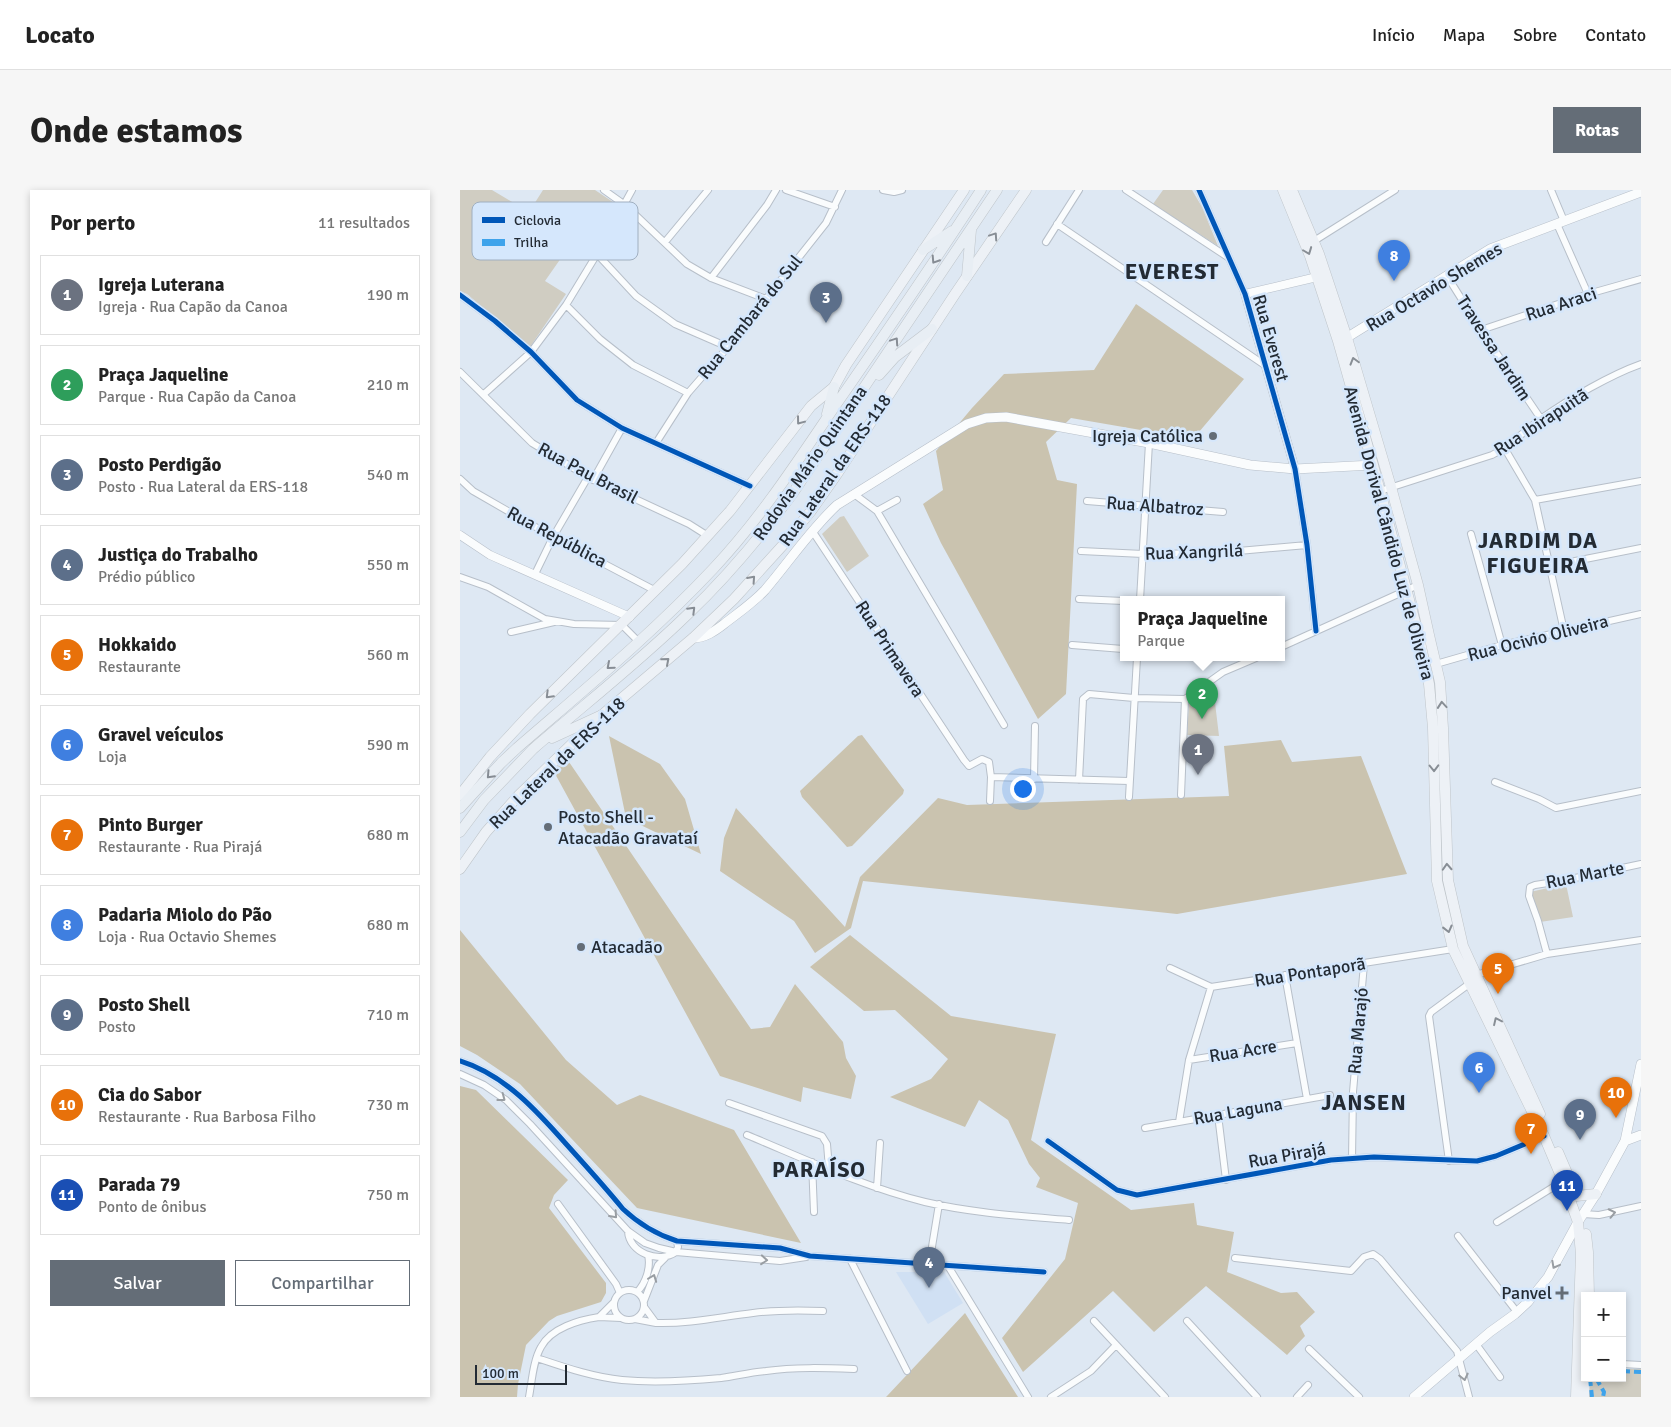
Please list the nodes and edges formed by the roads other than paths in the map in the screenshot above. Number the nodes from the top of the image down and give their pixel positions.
1 (604, 190) edge
2 (632, 190) edge
3 (708, 190) edge
4 (776, 190) edge
5 (786, 190) edge
6 (842, 190) edge
7 (883, 190) edge
8 (902, 190) edge
9 (964, 190) edge
10 (981, 190) edge
11 (996, 190) edge
12 (1026, 190) edge
13 (1079, 190) edge
14 (1126, 190) edge
15 (1198, 190) edge
16 (1283, 190) edge
17 (1292, 190) edge
18 (1395, 190) edge
19 (1551, 190) edge
20 (1632, 190) edge
21 (1641, 192) edge
22 (1615, 201) junction
23 (621, 202) edge
24 (626, 202) edge
25 (835, 207) junction
26 (638, 217) edge
27 (1560, 223) junction
28 (1057, 224) junction
29 (957, 228) junction
30 (971, 228) junction
31 (1314, 241) junction
32 (665, 242) junction
33 (1046, 242) dead end
34 (923, 250) junction
35 (1229, 258) junction
36 (593, 260) edge
37 (603, 260) edge
38 (967, 276) junction
39 (1447, 276) junction
40 (1317, 277) junction
41 (711, 278) junction
42 (1641, 279) edge
43 (1245, 294) junction
44 (1588, 294) junction
45 (460, 296) edge
46 (766, 299) junction
47 (566, 305) junction
48 (932, 329) junction
49 (1481, 330) junction
50 (1342, 340) junction
51 (728, 347) junction
52 (531, 352) junction
53 (1263, 364) junction
54 (1641, 364) edge
55 (460, 372) edge
56 (834, 387) junction
57 (688, 393) junction
58 (860, 393) junction
59 (484, 394) junction
60 (1540, 419) junction
61 (826, 420) junction
62 (622, 428) junction
63 (656, 443) junction
64 (1150, 443) junction
65 (1505, 449) junction
66 (1373, 464) junction
67 (1295, 469) junction
68 (460, 479) edge
69 (591, 479) junction
70 (1641, 481) edge
71 (750, 486) junction
72 (1391, 487) junction
73 (1380, 491) junction
74 (854, 494) junction
75 (897, 500) dead end
76 (1535, 500) junction
77 (1088, 501) dead end
78 (1146, 506) junction
79 (877, 511) junction
80 (1223, 512) dead end
81 (813, 532) junction
82 (1471, 534) dead end
83 (460, 535) edge
84 (708, 536) junction
85 (553, 537) junction
86 (1307, 545) junction
87 (1641, 548) edge
88 (1081, 551) dead end
89 (1143, 554) junction
90 (1550, 566) junction
91 (535, 574) junction
92 (460, 577) edge
93 (1418, 585) junction
94 (1406, 590) junction
95 (656, 592) junction
96 (1140, 596) edge
97 (734, 599) junction
98 (1078, 599) dead end
99 (1120, 602) edge
100 (746, 608) junction
101 (1641, 614) edge
102 (630, 616) junction
103 (555, 622) junction
104 (622, 625) junction
105 (1316, 631) junction
106 (1564, 631) junction
107 (511, 632) dead end
108 (693, 638) junction
109 (638, 641) junction
110 (1072, 645) dead end
111 (1285, 645) edge
112 (1502, 645) junction
113 (1120, 649) edge
114 (1137, 661) edge
115 (1249, 661) edge
116 (1436, 664) junction
117 (1134, 698) junction
118 (1185, 700) junction
119 (602, 715) junction
120 (1004, 724) dead end
121 (1035, 726) dead end
122 (540, 744) junction
123 (991, 778) junction
124 (1034, 779) junction
125 (1079, 780) junction
126 (1129, 781) junction
127 (1495, 782) dead end
128 (1641, 791) edge
129 (460, 795) edge
130 (1181, 795) dead end
131 (1129, 797) dead end
132 (990, 801) dead end
133 (460, 808) edge
134 (460, 832) edge
135 (1641, 864) edge
136 (460, 869) edge
137 (1641, 940) edge
138 (1453, 949) junction
139 (1547, 954) junction
140 (1364, 964) junction
141 (1170, 968) dead end
142 (1285, 976) junction
143 (1476, 976) junction
144 (1469, 984) junction
145 (1211, 987) junction
146 (1297, 1043) junction
147 (1189, 1060) junction
148 (460, 1061) edge
149 (1641, 1064) edge
150 (460, 1074) edge
151 (1330, 1095) dead end
152 (1307, 1098) junction
153 (729, 1103) dead end
154 (1218, 1115) junction
155 (1179, 1122) junction
156 (1145, 1128) dead end
157 (747, 1134) dead end
158 (1641, 1135) edge
159 (1544, 1136) junction
160 (1048, 1141) dead end
161 (1625, 1141) junction
162 (880, 1143) dead end
163 (1352, 1159) junction
164 (1449, 1161) junction
165 (812, 1162) junction
166 (829, 1169) junction
167 (1226, 1180) junction
168 (1563, 1181) junction
169 (877, 1188) junction
170 (1596, 1194) junction
171 (1576, 1196) junction
172 (558, 1204) dead end
173 (939, 1204) junction
174 (1641, 1206) edge
175 (814, 1212) dead end
176 (1580, 1218) junction
177 (1069, 1220) dead end
178 (1497, 1222) dead end
179 (628, 1231) junction
180 (1458, 1236) dead end
181 (677, 1241) junction
182 (676, 1252) junction
183 (648, 1255) junction
184 (810, 1256) junction
185 (665, 1258) junction
186 (1235, 1258) dead end
187 (850, 1260) junction
188 (929, 1265) junction
189 (948, 1266) junction
190 (1044, 1272) dead end
191 (638, 1292) junction
192 (1589, 1292) edge
193 (620, 1293) junction
194 (644, 1301) junction
195 (614, 1302) junction
196 (644, 1308) junction
197 (823, 1311) dead end
198 (1517, 1312) junction
199 (599, 1317) junction
200 (621, 1318) junction
201 (636, 1319) junction
202 (1094, 1321) dead end
203 (1187, 1321) dead end
204 (656, 1323) junction
205 (1476, 1344) junction
206 (1116, 1345) junction
207 (1309, 1349) dead end
208 (536, 1358) junction
209 (1460, 1358) junction
210 (1626, 1364) edge
211 (1641, 1365) edge
212 (854, 1369) dead end
213 (907, 1371) dead end
214 (1500, 1377) dead end
215 (1585, 1382) edge
216 (1308, 1385) dead end
217 (1160, 1395) edge
218 (530, 1397) edge
219 (1028, 1397) edge
220 (1052, 1397) edge
221 (1258, 1397) edge
222 (1297, 1397) edge
223 (1359, 1397) edge
224 (1414, 1397) edge
225 (1469, 1397) edge
226 (1576, 1397) edge
227 (1584, 1397) edge

1 - 23 street
2 - 24 street
3 - 32 street
4 - 41 street
5 - 25 street
6 - 25 street, Rua Cambará do Sul
7 - 8 street
9 - 34 main road
10 - 29 highway, Rodovia Mário Quintana
11 - 30 highway, Rodovia Mário Quintana
38 -> 12 main road, Rua Lateral da ERS-118
13 - 28 street
14 - 35 street
15 - 35 street, Rua Everest
16 -> 40 main road, Avenida Dorival Cândido Luz de Oliveira
17 - 31 main road, Avenida Dorival Cândido Luz de Oliveira
18 - 31 street
19 - 27 street
20 - 22 main road, Rua Octavio Shemes
21 - 22 main road, Rua Octavio Shemes
22 - 27 main road, Rua Octavio Shemes
25 - 46 street, Rua Cambará do Sul
26 - 32 street
27 - 39 main road, Rua Octavio Shemes
27 - 44 street
28 - 33 street
28 - 53 street
29 - 34 highway
29 -> 61 highway, Rodovia Mário Quintana
30 - 38 highway
58 -> 30 highway, Rodovia Mário Quintana
31 - 50 main road, Avenida Dorival Cândido Luz de Oliveira
32 - 41 street
34 - 56 main road
35 - 43 street, Rua Everest
36 - 47 street
37 - 51 street
38 - 48 main road, Rua Lateral da ERS-118
39 - 49 street, Travessa Jardim
39 - 50 main road, Rua Octavio Shemes
40 - 43 street
40 - 50 main road, Avenida Dorival Cândido Luz de Oliveira
41 - 46 street
42 - 44 street, Rua Araci
43 - 53 street, Rua Everest
44 - 49 street, Rua Araci
45 - 52 street
46 - 51 street, Rua Cambará do Sul
47 - 52 street
47 - 57 street
48 - 58 highway
97 -> 48 main road, Rua Lateral da ERS-118
49 - 60 street, Travessa Jardim
50 - 66 main road, Avenida Dorival Cândido Luz de Oliveira
72 -> 50 main road, Avenida Dorival Cândido Luz de Oliveira
51 - 57 street, Rua Cambará do Sul
52 - 59 street
52 - 62 street
53 - 67 street, Rua Everest
54 - 60 street, Rua Ibirapuitã
55 - 59 street, Rua Pau Brasil
56 - 61 highway
56 -> 71 main road
57 - 63 street, Rua Cambará do Sul
122 -> 58 highway, Rodovia Mário Quintana
59 - 69 street, Rua Pau Brasil
60 - 65 street, Rua Ibirapuitã
61 - 109 highway, Rodovia Mário Quintana
62 - 63 street
62 - 69 street
63 - 71 street
64 - 67 main road
64 - 74 main road
64 - 78 street
65 - 72 street, Rua Ibirapuitã
65 - 76 street
66 - 67 main road
66 - 73 main road, Avenida Dorival Cândido Luz de Oliveira
67 - 86 street
68 - 85 street, Rua República
69 - 84 street, Rua Pau Brasil
69 - 85 street
70 - 76 street
71 - 84 main road
72 - 73 street, Rua Ibirapuitã
72 - 93 main road, Avenida Dorival Cândido Luz de Oliveira
73 - 94 main road, Avenida Dorival Cândido Luz de Oliveira
74 - 79 street
74 - 81 main road
75 - 79 street
76 - 90 street
77 - 78 street, Rua Albatroz
78 - 80 street, Rua Albatroz
78 - 89 street
79 - 120 street
81 - 100 main road
81 - 123 street, Rua Primavera
82 - 112 street
83 - 91 street
84 - 95 main road
85 - 91 street
85 - 95 street, Rua República
86 - 89 street, Rua Xangrilá
86 - 105 street
87 - 90 street
88 - 89 street, Rua Xangrilá
89 - 96 street
90 - 106 street
91 - 102 street
92 - 103 street
93 - 94 street
93 - 116 main road, Avenida Dorival Cândido Luz de Oliveira
94 - 105 street
94 -> 138 main road, Avenida Dorival Cândido Luz de Oliveira
95 - 102 main road
97 - 100 main road
97 - 108 main road, Rua Lateral da ERS-118
98 - 99 street
100 - 108 main road
101 - 106 street, Rua Ocivio Oliveira
102 - 104 main road
103 - 104 street
103 - 107 street
104 - 109 street
104 -> 129 main road
105 - 111 street
106 - 112 street, Rua Ocivio Oliveira
119 -> 108 main road, Rua Lateral da ERS-118
109 -> 133 highway, Rodovia Mário Quintana
110 - 113 street
112 - 116 street, Rua Ocivio Oliveira
114 - 117 street
115 - 118 street
143 -> 116 main road, Avenida Dorival Cândido Luz de Oliveira
117 - 118 street
117 - 125 street
117 - 126 street
118 - 130 street
119 - 122 highway
119 - 136 main road, Rua Lateral da ERS-118
121 - 124 street
122 - 134 highway, Rodovia Mário Quintana
123 - 124 street
123 - 132 street
124 - 125 street
125 - 126 street
126 - 131 street
127 - 128 street
135 - 139 street, Rua Marte
137 - 139 street
138 - 140 street, Rua Pontaporã
138 - 144 main road, Avenida Dorival Cândido Luz de Oliveira
139 - 143 street
140 - 142 street, Rua Pontaporã
140 - 163 street, Rua Marajó
141 - 145 street
142 - 145 street, Rua Pontaporã
142 - 146 street
171 -> 143 main road, Avenida Dorival Cândido Luz de Oliveira
144 - 159 main road, Avenida Dorival Cândido Luz de Oliveira
144 - 164 street
145 - 147 street
146 - 147 street, Rua Acre
146 - 152 street
147 - 155 street
148 - 181 street
149 - 161 main road
150 -> 179 street
151 - 152 street, Rua Laguna
152 - 154 street, Rua Laguna
153 - 166 street
154 - 155 street, Rua Laguna
154 - 167 street
155 - 156 street, Rua Laguna
157 - 165 street
158 - 161 main road
159 - 164 street, Rua Pirajá
159 - 168 main road, Avenida Dorival Cândido Luz de Oliveira
160 - 167 street, Rua Pirajá
161 - 170 main road
162 - 169 street
163 - 164 street, Rua Pirajá
163 - 167 street, Rua Pirajá
165 - 166 street
165 - 175 street
166 - 169 street
168 - 176 main road, Avenida Dorival Cândido Luz de Oliveira
168 - 178 street
169 - 173 street
170 - 171 main road
170 - 176 main road
171 - 176 main road, Avenida Dorival Cândido Luz de Oliveira
172 - 193 street
173 - 177 street
173 - 188 street
176 -> 174 street
176 - 192 main road, Avenida Dorival Cândido Luz de Oliveira
176 -> 198 main road
176 - 226 main road, Avenida Dorival Cândido Luz de Oliveira
179 - 182 street
179 - 183 street
180 - 198 street
181 - 182 street
181 - 184 street
182 -> 184 street
182 - 185 street
183 - 185 street
183 - 191 street
184 - 187 street
194 -> 185 street
186 - 209 street
187 - 188 street
187 - 213 street
188 - 189 street
189 - 190 street
189 - 219 street
191 - 193 street
191 - 194 street
193 - 195 street
194 - 196 street
195 - 199 street
195 - 200 street
196 - 201 street
196 - 204 street
197 - 204 street
198 - 205 main road
199 - 200 street
199 - 208 street
200 - 201 street
201 - 204 street
202 - 206 street
203 - 221 street
205 - 209 main road
205 - 214 street
206 - 217 street
206 - 220 street
207 - 223 street
208 - 212 street
208 - 218 street
209 - 224 main road
209 -> 225 street
210 - 211 street
215 - 227 main road
216 - 222 street

